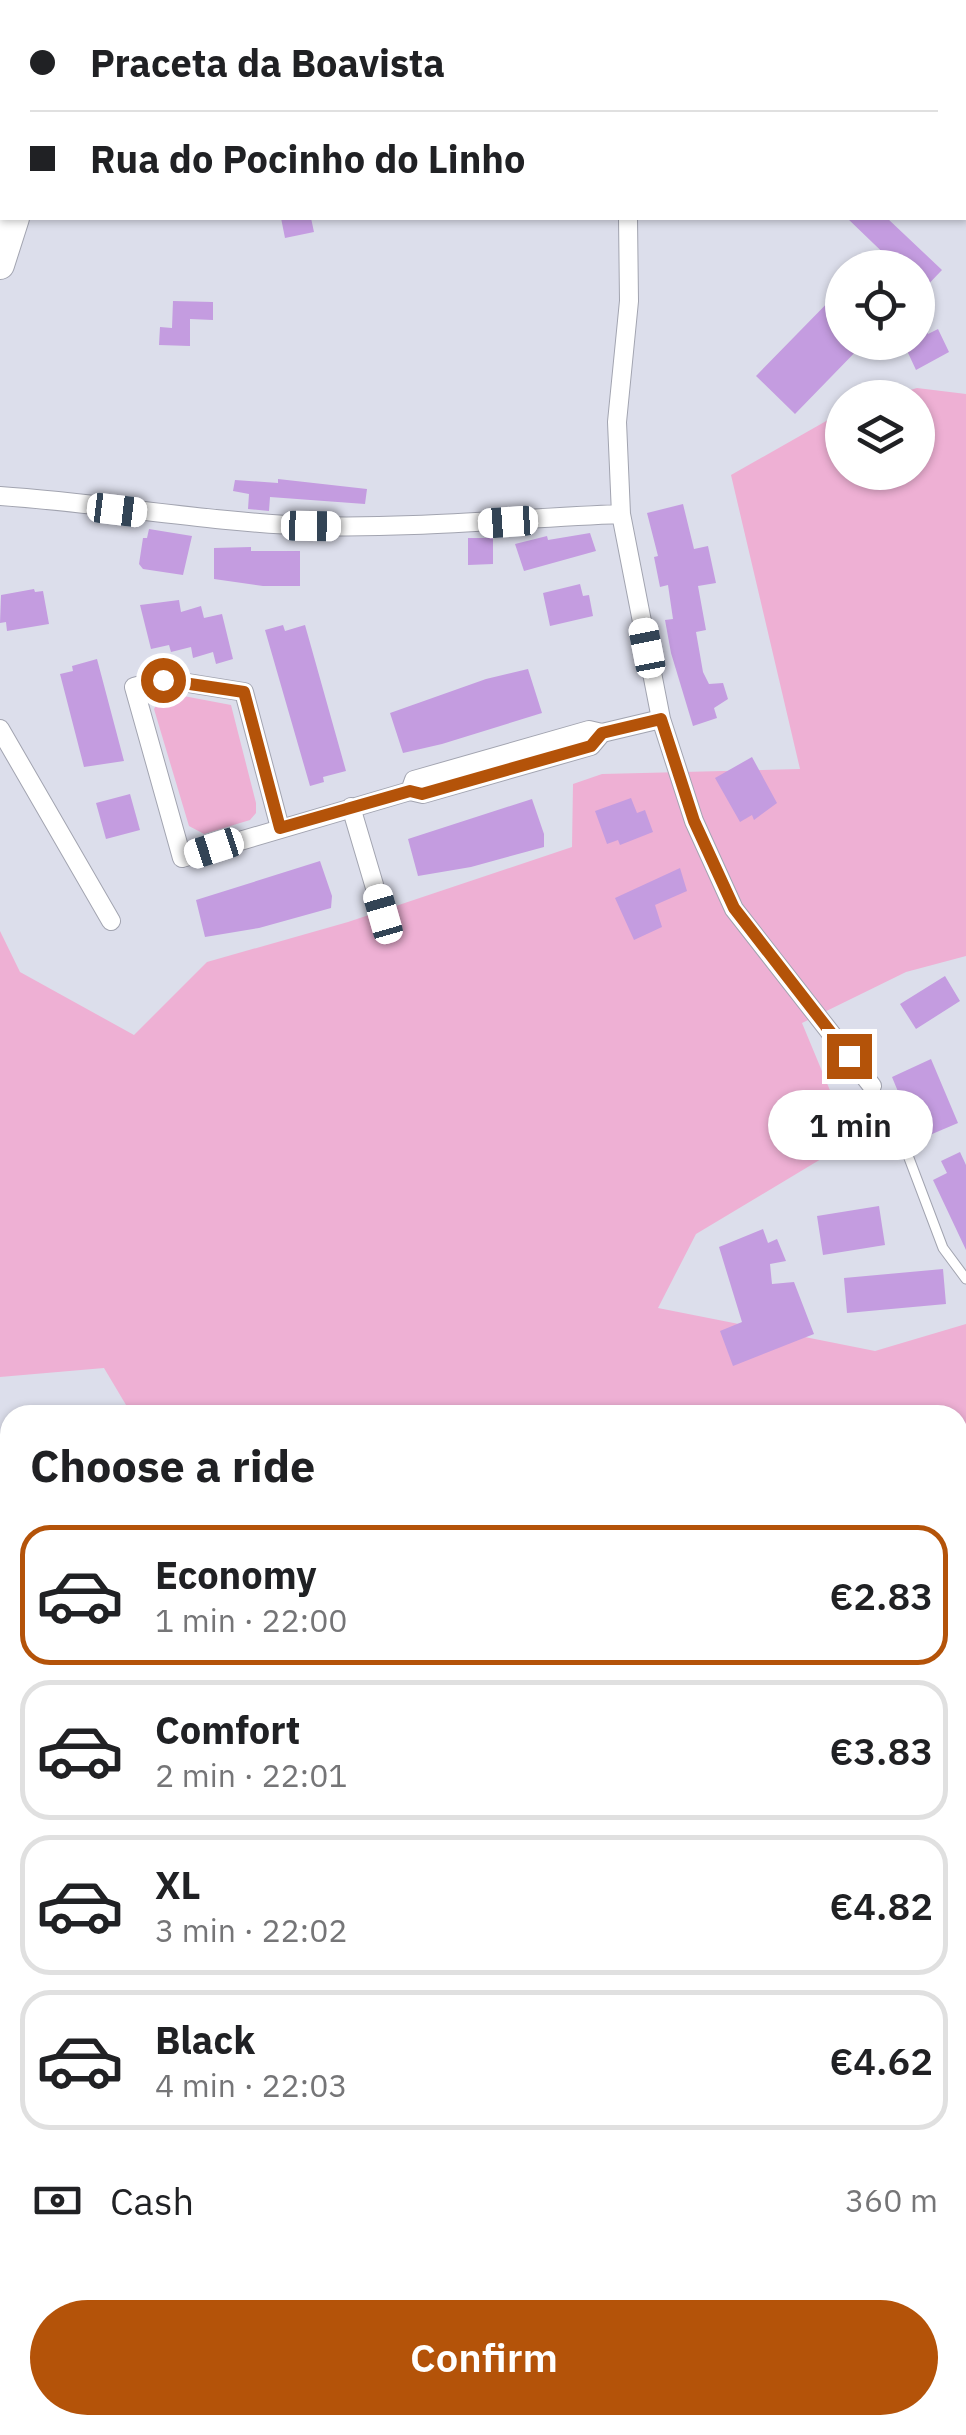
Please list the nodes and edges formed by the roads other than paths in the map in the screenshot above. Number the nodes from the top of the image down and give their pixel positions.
1 (13, 220) edge
2 (628, 220) edge
3 (0, 265) edge
4 (0, 496) edge
5 (621, 514) junction
6 (661, 719) junction
7 (0, 729) edge
8 (352, 807) junction
9 (280, 828) junction
10 (383, 914) dead end
11 (111, 922) dead end
12 (872, 1086) joint
13 (966, 1279) edge

1 - 3 main road
2 - 5 street
4 - 5 street
5 - 6 street
6 - 8 street
6 - 12 street
7 - 11 street
8 - 9 street
8 - 10 street
9 - 9 street
12 - 13 lane

